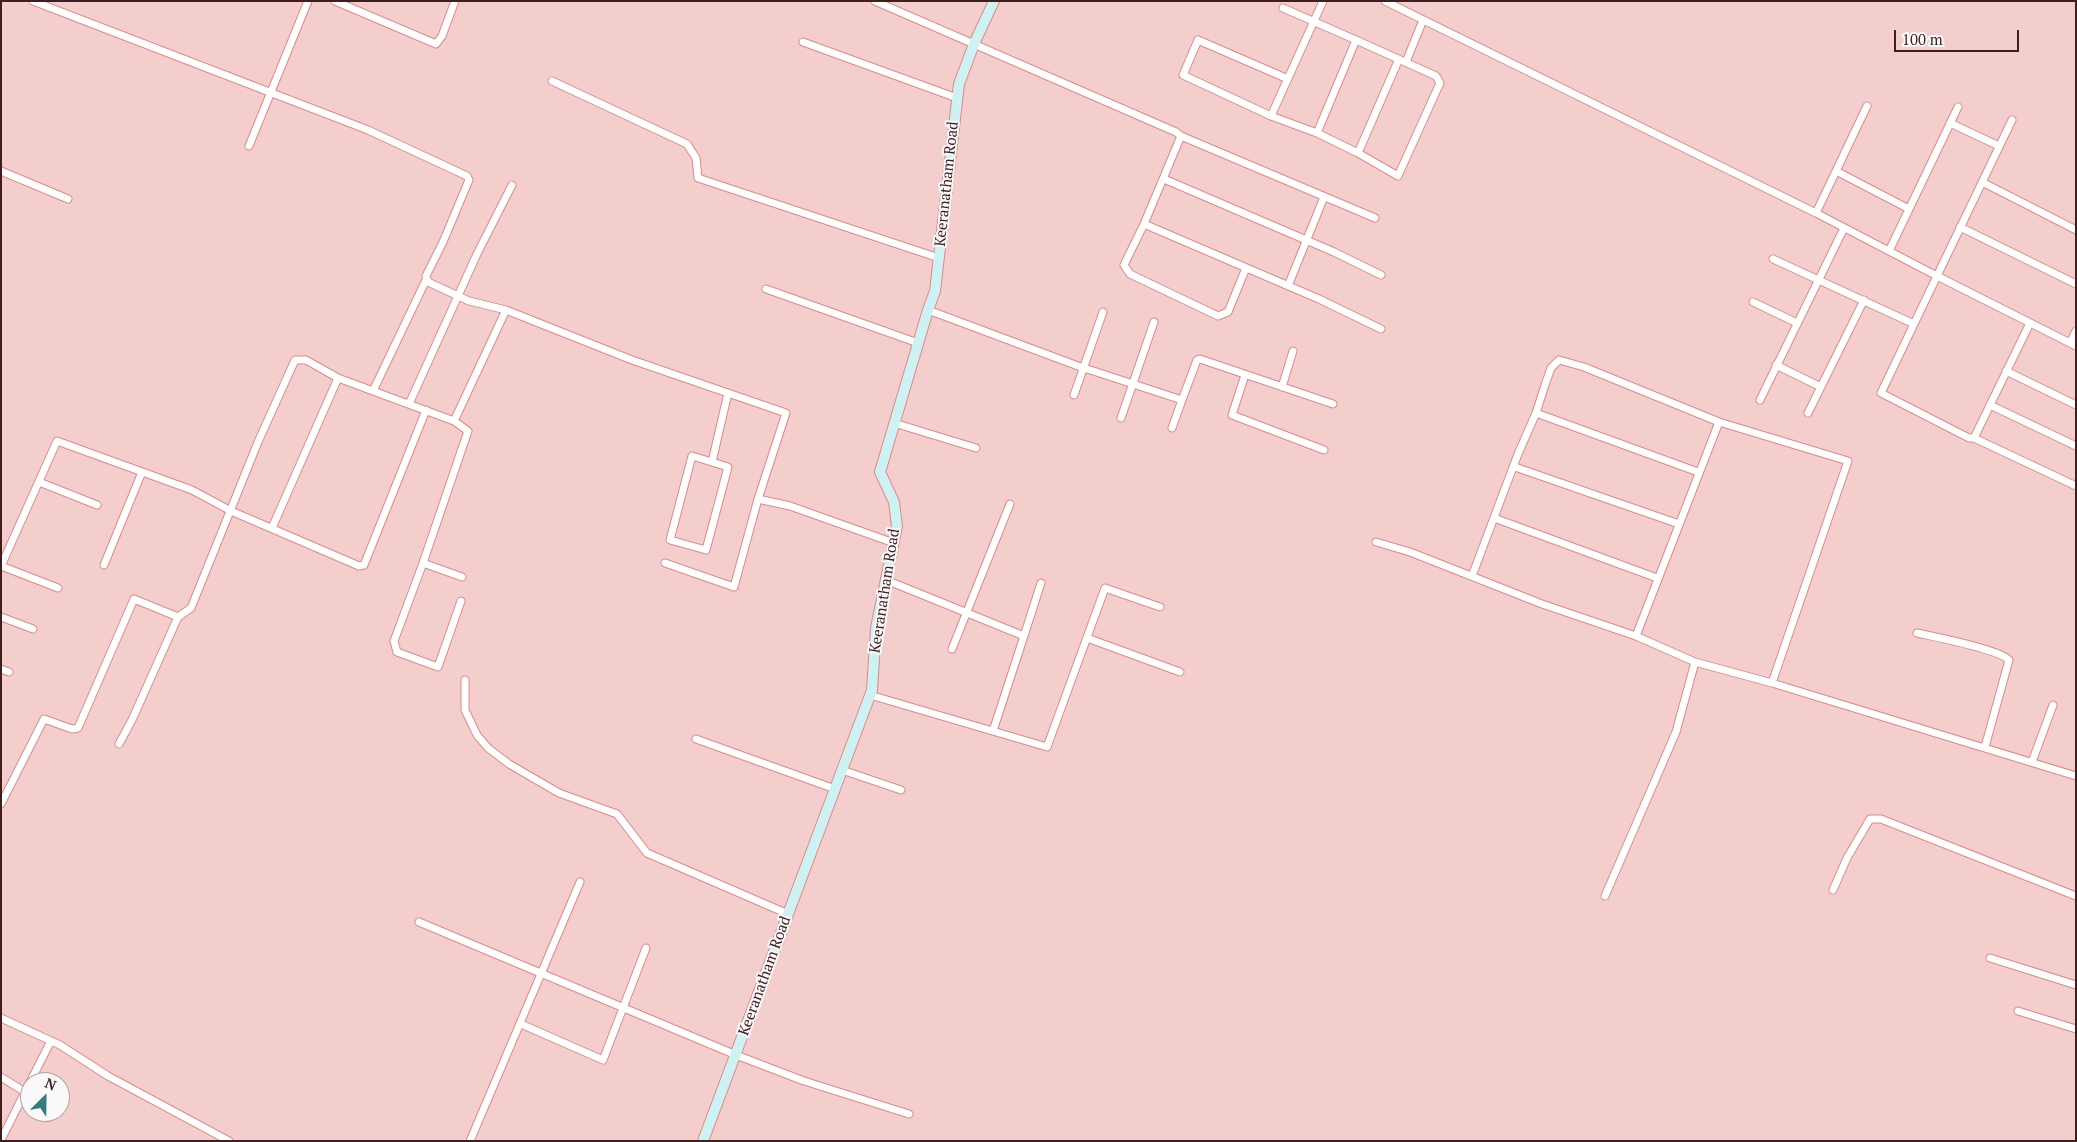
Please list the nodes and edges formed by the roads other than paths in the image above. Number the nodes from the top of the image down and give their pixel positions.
1 (33, 1) edge
2 (308, 1) edge
3 (335, 1) edge
4 (455, 1) edge
5 (875, 1) edge
6 (994, 1) edge
7 (1323, 1) edge
8 (1385, 1) edge
9 (1284, 8) dead end
10 (1423, 20) junction
11 (1315, 21) junction
12 (1356, 40) junction
13 (803, 42) dead end
14 (974, 44) junction
15 (1403, 60) junction
16 (1288, 79) junction
17 (552, 81) dead end
18 (272, 92) junction
19 (957, 98) junction
20 (1867, 106) dead end
21 (1958, 107) dead end
22 (1271, 116) junction
23 (2012, 120) dead end
24 (1950, 123) junction
25 (1316, 133) junction
26 (1181, 136) junction
27 (249, 146) dead end
28 (1999, 146) junction
29 (1358, 153) junction
30 (1, 171) edge
31 (1836, 171) junction
32 (1164, 179) junction
33 (1982, 182) junction
34 (512, 185) dead end
35 (1324, 197) junction
36 (68, 199) dead end
37 (1909, 209) junction
38 (1816, 213) junction
39 (1374, 218) dead end
40 (1144, 224) junction
41 (1960, 227) junction
42 (1844, 228) junction
43 (2076, 230) edge
44 (1306, 240) junction
45 (1889, 251) junction
46 (939, 258) junction
47 (1773, 259) dead end
48 (1246, 268) junction
49 (1382, 275) dead end
50 (1937, 276) junction
51 (426, 280) junction
52 (1819, 280) junction
53 (2076, 284) edge
54 (1288, 286) junction
55 (766, 290) dead end
56 (459, 296) junction
57 (1864, 300) junction
58 (1753, 302) dead end
59 (506, 310) junction
60 (928, 310) junction
61 (1103, 312) dead end
62 (1154, 322) dead end
63 (1797, 323) junction
64 (2030, 323) junction
65 (1914, 324) junction
66 (1381, 329) dead end
67 (2076, 331) edge
68 (918, 343) junction
69 (2073, 345) edge
70 (1293, 351) dead end
71 (1776, 365) junction
72 (1084, 368) junction
73 (2006, 371) junction
74 (1245, 375) junction
75 (338, 378) junction
76 (1133, 384) junction
77 (1282, 387) junction
78 (1821, 387) junction
79 (374, 391) junction
80 (728, 393) junction
81 (1074, 395) dead end
82 (1182, 400) junction
83 (1760, 400) dead end
84 (409, 404) junction
85 (1333, 404) dead end
86 (1990, 405) junction
87 (2076, 405) edge
88 (426, 410) junction
89 (1536, 413) junction
90 (1808, 413) dead end
91 (1121, 418) dead end
92 (454, 420) junction
93 (1719, 422) junction
94 (894, 423) junction
95 (1172, 428) dead end
96 (1974, 438) junction
97 (2076, 446) edge
98 (976, 448) dead end
99 (1324, 450) dead end
100 (712, 462) junction
101 (1515, 466) junction
102 (142, 472) junction
103 (1698, 472) junction
104 (38, 482) junction
105 (2076, 486) edge
106 (758, 499) junction
107 (1010, 504) dead end
108 (97, 506) dead end
109 (230, 511) junction
110 (1494, 518) junction
111 (1679, 524) junction
112 (272, 528) junction
113 (1376, 542) dead end
114 (894, 543) junction
115 (665, 562) dead end
116 (423, 563) junction
117 (104, 564) dead end
118 (1, 566) edge
119 (1472, 576) junction
120 (462, 578) dead end
121 (1657, 578) junction
122 (886, 580) junction
123 (1041, 583) dead end
124 (58, 588) dead end
125 (461, 601) dead end
126 (1160, 607) dead end
127 (966, 612) junction
128 (1, 617) edge
129 (178, 618) junction
130 (33, 630) dead end
131 (1917, 633) dead end
132 (1024, 636) junction
133 (1636, 636) junction
134 (1087, 638) junction
135 (952, 649) dead end
136 (1695, 662) junction
137 (1180, 672) dead end
138 (465, 680) dead end
139 (1772, 683) junction
140 (870, 695) junction
141 (2052, 704) dead end
142 (994, 731) junction
143 (696, 739) dead end
144 (119, 744) dead end
145 (1985, 747) junction
146 (2032, 762) junction
147 (842, 770) junction
148 (2076, 776) edge
149 (835, 789) junction
150 (901, 790) dead end
151 (1, 804) edge
152 (580, 882) dead end
153 (1833, 890) dead end
154 (1605, 896) dead end
155 (2076, 896) edge
156 (788, 914) junction
157 (419, 922) dead end
158 (646, 948) dead end
159 (1990, 958) dead end
160 (543, 973) junction
161 (2076, 985) edge
162 (623, 1007) junction
163 (2018, 1011) dead end
164 (1, 1018) edge
165 (521, 1024) junction
166 (2076, 1030) edge
167 (51, 1041) junction
168 (736, 1055) junction
169 (35, 1072) edge
170 (1, 1076) edge
171 (20, 1089) edge
172 (20, 1101) edge
173 (909, 1114) dead end
174 (2, 1135) edge
175 (229, 1141) edge
176 (470, 1141) edge
177 (703, 1141) edge

1 - 18 street
2 - 18 street
3 - 4 street
5 - 14 street
6 - 14 street, Keeranatham Road
7 - 11 street
8 - 10 street
9 - 11 street
10 - 15 street
10 - 38 street
11 - 12 street
11 - 16 street
12 - 15 street
12 - 25 street
13 - 19 street
14 - 19 street, Keeranatham Road
14 - 26 street
15 - 29 street
15 - 29 street
16 - 22 street
16 - 22 street
17 - 46 street
18 - 27 street
18 - 51 street
19 - 46 street, Keeranatham Road
20 - 31 street
21 - 24 street
22 - 25 street
23 - 28 street
24 - 28 street
24 - 37 street
25 - 29 street
26 - 32 street
26 - 35 street
28 - 33 street
30 - 36 street
31 - 37 street
31 - 38 street
32 - 40 street
32 - 44 street
33 - 41 street
33 - 43 street
34 - 56 street
35 - 39 street
35 - 44 street
37 - 45 street
38 - 42 street
40 - 48 street
40 - 48 street
41 - 50 street
41 - 53 street
42 - 45 street
42 - 52 street
44 - 49 street
44 - 54 street
45 - 50 street
46 - 60 street, Keeranatham Road
47 - 52 street
48 - 54 street
50 - 64 street
50 - 65 street
51 - 56 street
51 - 79 street
52 - 57 street
52 - 63 street
54 - 66 street
55 - 68 street
56 - 59 street
56 - 84 street
57 - 65 street
57 - 78 street
58 - 63 street
59 - 80 street
59 - 92 street
60 - 68 street, Keeranatham Road
60 - 72 street
61 - 72 street
62 - 76 street
63 - 71 street
64 - 69 street
64 - 73 street
65 - 96 street
67 - 69 street
68 - 94 street, Keeranatham Road
70 - 77 street
71 - 78 street
71 - 83 street
72 - 76 street
72 - 81 street
73 - 86 street
73 - 87 street
74 - 77 street
74 - 82 street
74 - 99 street
75 - 79 street
75 - 109 street
75 - 112 street
76 - 82 street
76 - 91 street
77 - 85 street
78 - 90 street
79 - 84 street
80 - 100 street
80 - 106 street
82 - 95 street
84 - 88 street
86 - 96 street
86 - 97 street
88 - 92 street
88 - 112 street
89 - 93 street
89 - 101 street
89 - 103 street
92 - 116 street
93 - 103 street
93 - 139 street
94 - 98 street
94 - 114 street, Keeranatham Road
96 - 105 street
100 - 100 street
101 - 110 street
101 - 111 street
102 - 104 street
102 - 109 street
102 - 117 street
103 - 111 street
104 - 108 street
104 - 118 street
106 - 114 street
106 - 115 street
107 - 127 street
109 - 112 street
109 - 129 street
110 - 119 street
110 - 121 street
111 - 121 street
113 - 119 street
114 - 122 street, Keeranatham Road
116 - 120 street
116 - 125 street
118 - 124 street
119 - 133 street
121 - 133 street
122 - 127 street
122 - 140 street, Keeranatham Road
123 - 132 street
126 - 134 street
127 - 132 street
127 - 135 street
128 - 130 street
129 - 144 street
129 - 151 street
131 - 145 street
132 - 142 street
133 - 136 street
134 - 137 street
134 - 142 street
136 - 139 street
136 - 154 street
138 - 156 street
139 - 145 street
140 - 142 street
140 - 147 street, Keeranatham Road
141 - 146 street
143 - 149 street
145 - 146 street
146 - 148 street
147 - 149 street, Keeranatham Road
147 - 150 street
149 - 156 street, Keeranatham Road
152 - 160 street
153 - 155 street
156 - 168 street, Keeranatham Road
157 - 160 street
158 - 162 street
159 - 161 street
160 - 162 street
160 - 165 street
162 - 165 street
162 - 168 street
163 - 166 street
164 - 167 street
165 - 176 street
167 - 169 street
167 - 175 street
168 - 173 street
168 - 177 street, Keeranatham Road
170 - 171 street
172 - 174 street

